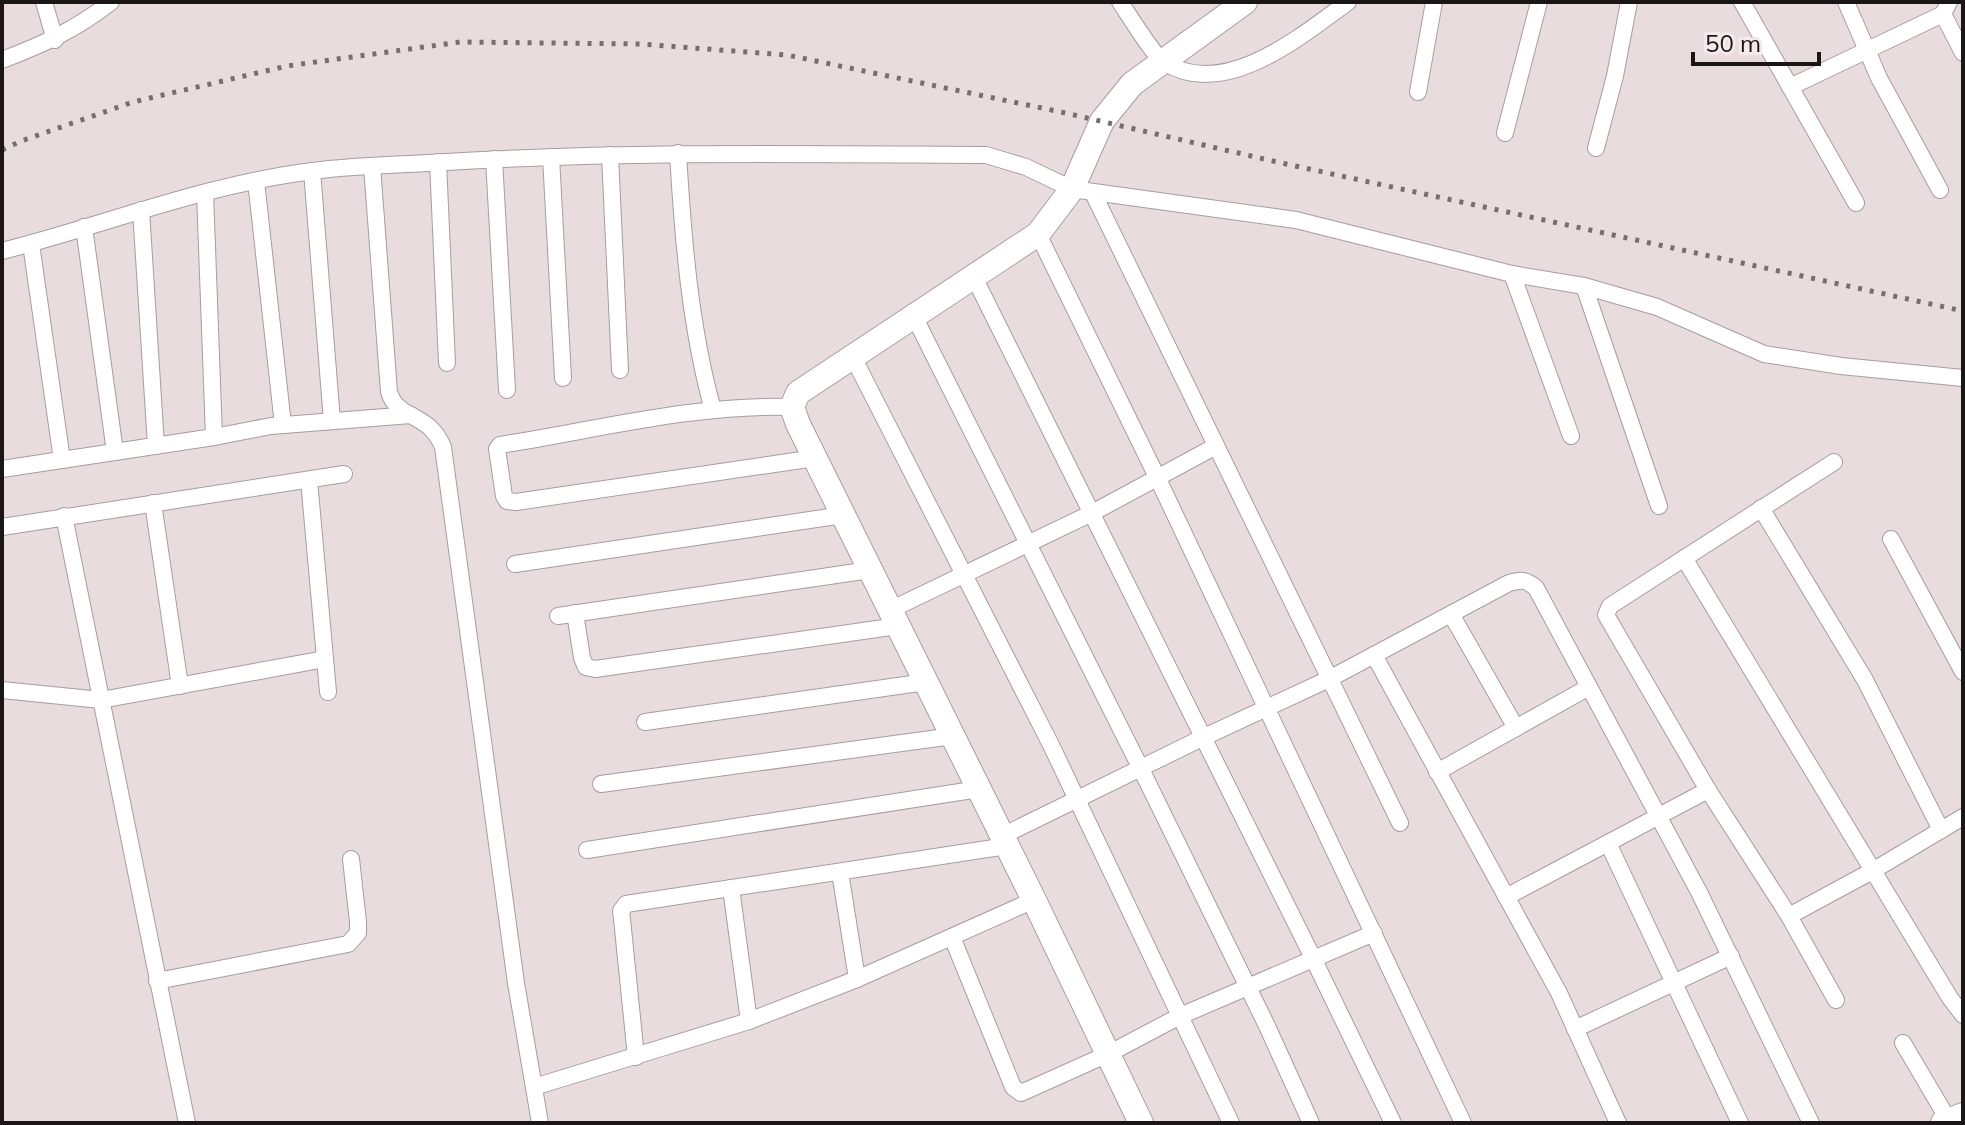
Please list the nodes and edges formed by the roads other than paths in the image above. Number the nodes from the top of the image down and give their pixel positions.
1 (44, 2) edge
2 (111, 2) edge
3 (1120, 2) edge
4 (1348, 2) edge
5 (1434, 2) edge
6 (1539, 2) edge
7 (1629, 2) edge
8 (1742, 2) edge
9 (1846, 2) edge
10 (1236, 5) edge
11 (1946, 8) edge
12 (55, 40) junction
13 (1866, 49) junction
14 (1963, 53) edge
15 (2, 60) edge
16 (1162, 62) junction
17 (1790, 87) junction
18 (1418, 92) dead end
19 (1505, 133) dead end
20 (1596, 148) dead end
21 (678, 153) junction
22 (610, 155) junction
23 (551, 157) junction
24 (494, 159) junction
25 (438, 162) junction
26 (372, 166) junction
27 (312, 171) junction
28 (256, 181) junction
29 (1940, 190) dead end
30 (1083, 191) junction
31 (205, 193) junction
32 (1856, 203) dead end
33 (141, 210) junction
34 (84, 227) junction
35 (1038, 234) junction
36 (31, 244) junction
37 (2, 251) edge
38 (1512, 274) junction
39 (974, 277) junction
40 (1584, 286) junction
41 (914, 316) junction
42 (853, 357) junction
43 (447, 363) dead end
44 (620, 370) dead end
45 (563, 378) dead end
46 (1963, 378) edge
47 (507, 390) dead end
48 (792, 407) junction
49 (713, 410) junction
50 (412, 415) junction
51 (332, 421) junction
52 (283, 425) junction
53 (1571, 436) dead end
54 (214, 437) junction
55 (156, 446) junction
56 (1216, 446) junction
57 (115, 452) junction
58 (815, 458) junction
59 (62, 460) junction
60 (1834, 462) dead end
61 (2, 469) edge
62 (344, 474) dead end
63 (1158, 479) junction
64 (309, 480) junction
65 (153, 503) junction
66 (1659, 506) dead end
67 (1761, 508) junction
68 (1092, 513) junction
69 (843, 515) junction
70 (64, 516) junction
71 (2, 527) edge
72 (1891, 539) dead end
73 (1029, 542) junction
74 (1684, 558) junction
75 (515, 564) dead end
76 (870, 570) junction
77 (965, 574) junction
78 (1451, 614) junction
79 (894, 618) junction
80 (1374, 655) junction
81 (325, 659) junction
82 (1963, 672) edge
83 (1329, 679) junction
84 (926, 682) junction
85 (180, 686) junction
86 (1589, 687) junction
87 (2, 690) edge
88 (328, 692) dead end
89 (101, 700) junction
90 (1266, 708) junction
91 (645, 722) dead end
92 (1516, 728) junction
93 (953, 736) junction
94 (1202, 738) junction
95 (1141, 769) junction
96 (1437, 772) junction
97 (601, 784) dead end
98 (979, 789) junction
99 (1708, 790) junction
100 (1077, 799) junction
101 (1659, 816) junction
102 (1963, 818) edge
103 (1400, 823) dead end
104 (1941, 830) junction
105 (1005, 841) junction
106 (1608, 843) junction
107 (587, 850) dead end
108 (351, 859) dead end
109 (1874, 870) junction
110 (840, 872) junction
111 (731, 888) junction
112 (1506, 897) junction
113 (1034, 900) junction
114 (1789, 916) junction
115 (1374, 933) junction
116 (952, 937) junction
117 (1731, 956) junction
118 (1313, 958) junction
119 (857, 979) junction
120 (157, 981) junction
121 (1673, 981) junction
122 (1247, 986) junction
123 (1836, 1000) dead end
124 (1963, 1015) edge
125 (1180, 1016) junction
126 (749, 1021) junction
127 (1575, 1029) junction
128 (1903, 1043) dead end
129 (1108, 1054) junction
130 (636, 1057) junction
131 (534, 1087) junction
132 (1952, 1120) edge
133 (187, 1123) edge
134 (540, 1123) edge
135 (1141, 1123) edge
136 (1231, 1123) edge
137 (1311, 1123) edge
138 (1393, 1123) edge
139 (1463, 1123) edge
140 (1618, 1123) edge
141 (1740, 1123) edge
142 (1811, 1123) edge

1 - 12 street
2 - 12 street
3 - 16 street
4 - 16 street
5 - 18 street
6 - 19 street
7 - 20 street
8 - 17 street
9 - 13 street
10 - 16 street
11 - 13 street
11 - 14 street
12 - 15 street
13 - 17 street
13 - 29 street
16 - 30 street
17 - 32 street
21 - 22 street
21 - 30 street
21 - 49 street
22 - 23 street
22 - 44 street
23 - 24 street
23 - 45 street
24 - 25 street
24 - 47 street
25 - 26 street
25 - 43 street
26 - 27 street
26 - 50 street
27 - 28 street
27 - 51 street
28 - 31 street
28 - 52 street
30 - 35 street
30 - 38 street
30 - 56 street
31 - 33 street
31 - 54 street
33 - 34 street
33 - 55 street
34 - 36 street
34 - 57 street
35 - 39 street
35 - 63 street
36 - 37 street
36 - 59 street
38 - 40 street
38 - 53 street
39 - 41 street
39 - 68 street
40 - 46 street
40 - 66 street
41 - 42 street
41 - 73 street
42 - 48 street
42 - 77 street
48 - 49 street
48 - 58 street
49 - 58 street
50 - 51 street
50 - 131 street
51 - 52 street
52 - 54 street
54 - 55 street
55 - 57 street
56 - 63 street
56 - 83 street
57 - 59 street
58 - 69 street
59 - 61 street
60 - 67 street
62 - 64 street
63 - 68 street
63 - 90 street
64 - 65 street
64 - 81 street
65 - 70 street
65 - 85 street
67 - 74 street
67 - 104 street
68 - 73 street
68 - 94 street
69 - 75 street
69 - 76 street
70 - 71 street
70 - 89 street
72 - 82 street
73 - 77 street
73 - 95 street
74 - 99 street
74 - 109 street
76 - 79 street
76 - 79 street
77 - 79 street
77 - 100 street
78 - 80 street
78 - 86 street
78 - 92 street
79 - 84 street
80 - 83 street
80 - 96 street
81 - 85 street
81 - 88 street
83 - 90 street
83 - 103 street
84 - 91 street
84 - 93 street
85 - 89 street
86 - 92 street
86 - 101 street
87 - 89 street
89 - 120 street
90 - 94 street
90 - 115 street
92 - 96 street
93 - 97 street
93 - 98 street
94 - 95 street
94 - 118 street
95 - 100 street
95 - 122 street
96 - 112 street
98 - 105 street
98 - 107 street
99 - 101 street
99 - 114 street
100 - 105 street
100 - 125 street
101 - 106 street
101 - 117 street
102 - 104 street
104 - 109 street
105 - 110 street
105 - 113 street
106 - 112 street
106 - 121 street
108 - 120 street
109 - 114 street
109 - 124 street
110 - 111 street
110 - 119 street
111 - 126 street
111 - 130 street
112 - 127 street
113 - 116 street
113 - 129 street
114 - 123 street
115 - 118 street
115 - 139 street
116 - 119 street
116 - 129 street
117 - 121 street
117 - 142 street
118 - 122 street
118 - 138 street
119 - 126 street
120 - 133 street
121 - 127 street
121 - 141 street
122 - 125 street
122 - 137 street
125 - 129 street
125 - 136 street
126 - 130 street
127 - 140 street
128 - 132 street
129 - 135 street
130 - 131 street
131 - 134 street

